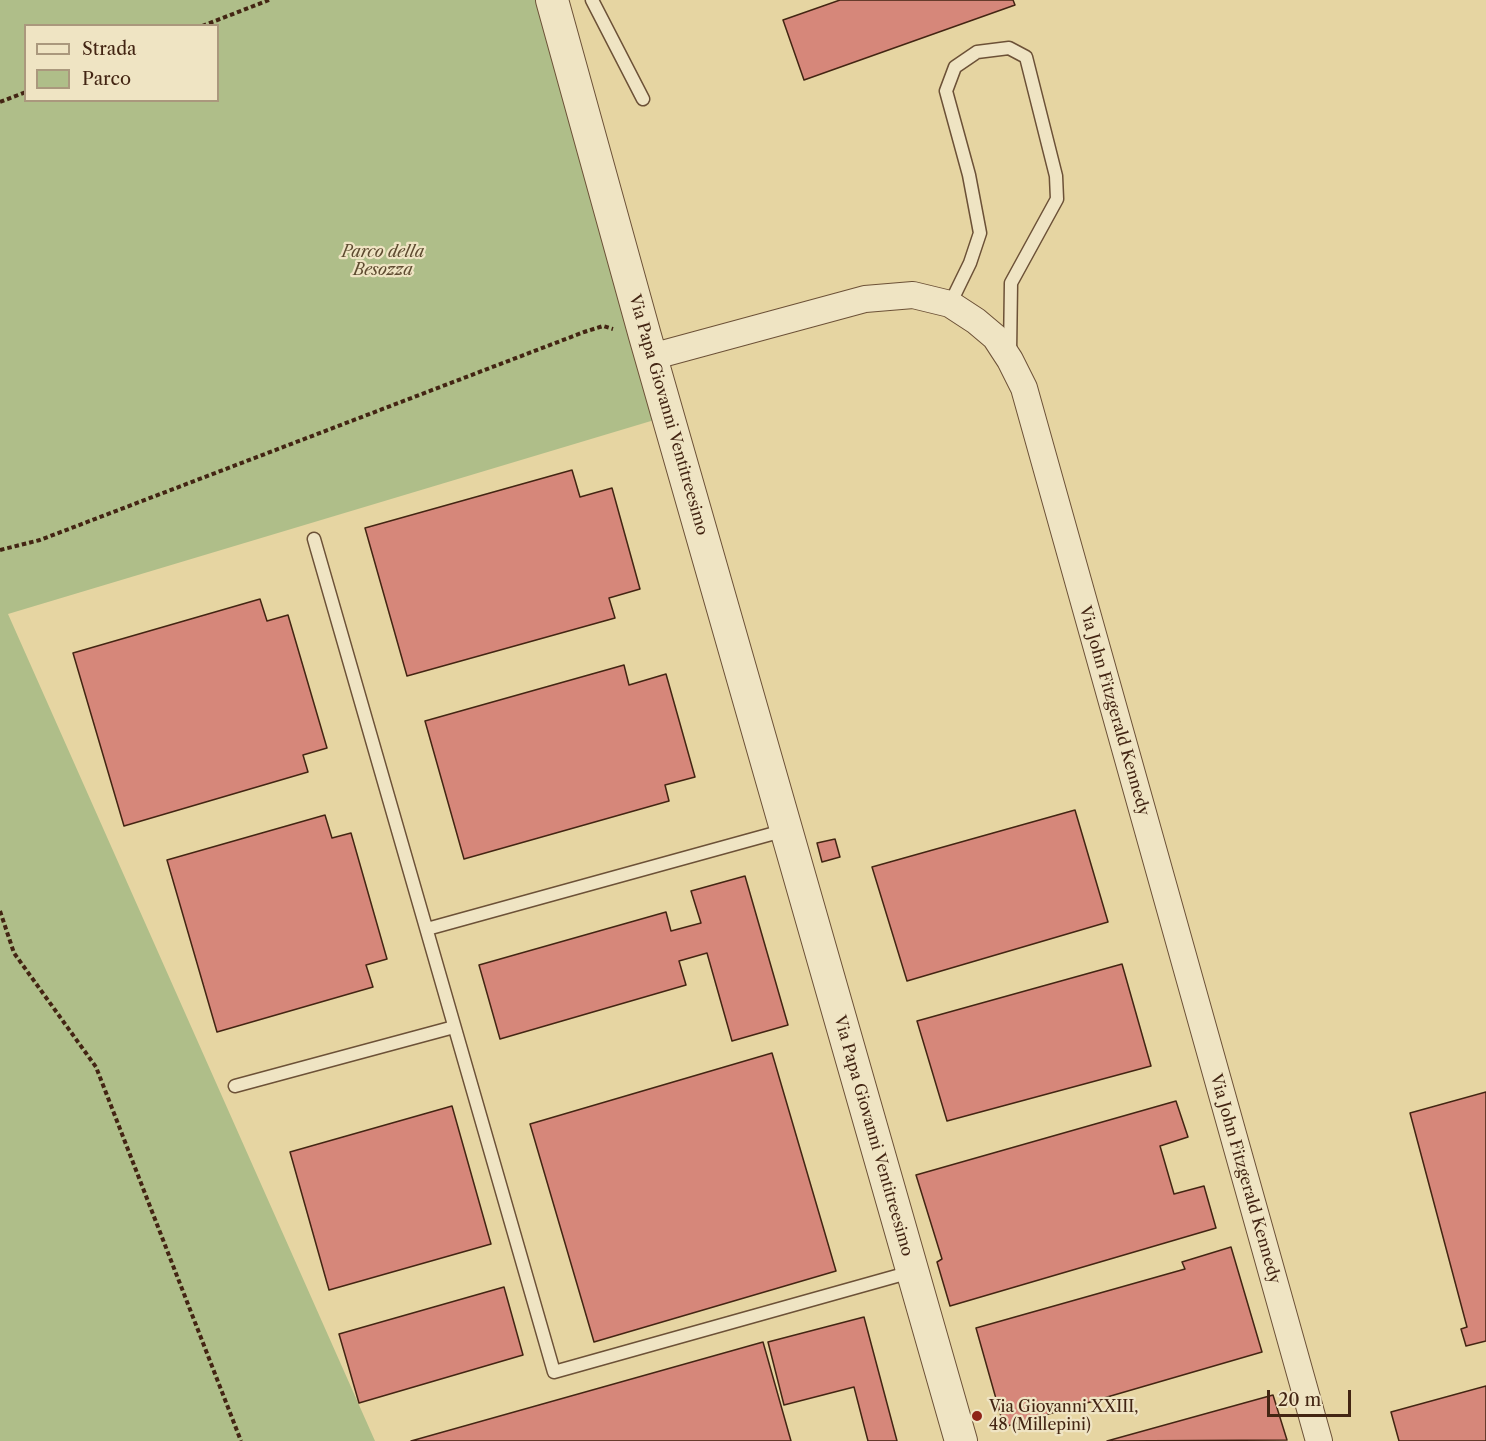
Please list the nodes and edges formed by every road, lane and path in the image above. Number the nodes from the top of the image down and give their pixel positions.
1 (270, 0) edge
2 (553, 0) edge
3 (592, 0) edge
4 (207, 24) edge
5 (24, 93) edge
6 (643, 99) dead end
7 (0, 102) edge
8 (950, 304) junction
9 (603, 326) dead end
10 (651, 357) junction
11 (1010, 360) junction
12 (314, 539) dead end
13 (0, 550) edge
14 (786, 830) junction
15 (0, 911) edge
16 (427, 929) junction
17 (454, 1026) junction
18 (235, 1086) dead end
19 (912, 1272) junction
20 (241, 1441) edge
21 (961, 1441) edge
22 (1319, 1441) edge

1 - 4 path
2 - 10 street, Via Papa Giovanni Ventitreesimo
3 - 6 lane
5 - 7 path
8 - 10 street, Via John Fitzgerald Kennedy
8 - 11 street, Via John Fitzgerald Kennedy
8 - 11 lane
9 - 13 path
10 - 14 street, Via Papa Giovanni Ventitreesimo
11 - 22 street, Via John Fitzgerald Kennedy
12 - 16 lane
14 - 16 lane
14 - 19 street, Via Papa Giovanni Ventitreesimo
15 - 20 path
16 - 17 lane
17 - 18 lane
17 - 19 lane
19 - 21 street, Via Papa Giovanni Ventitreesimo

